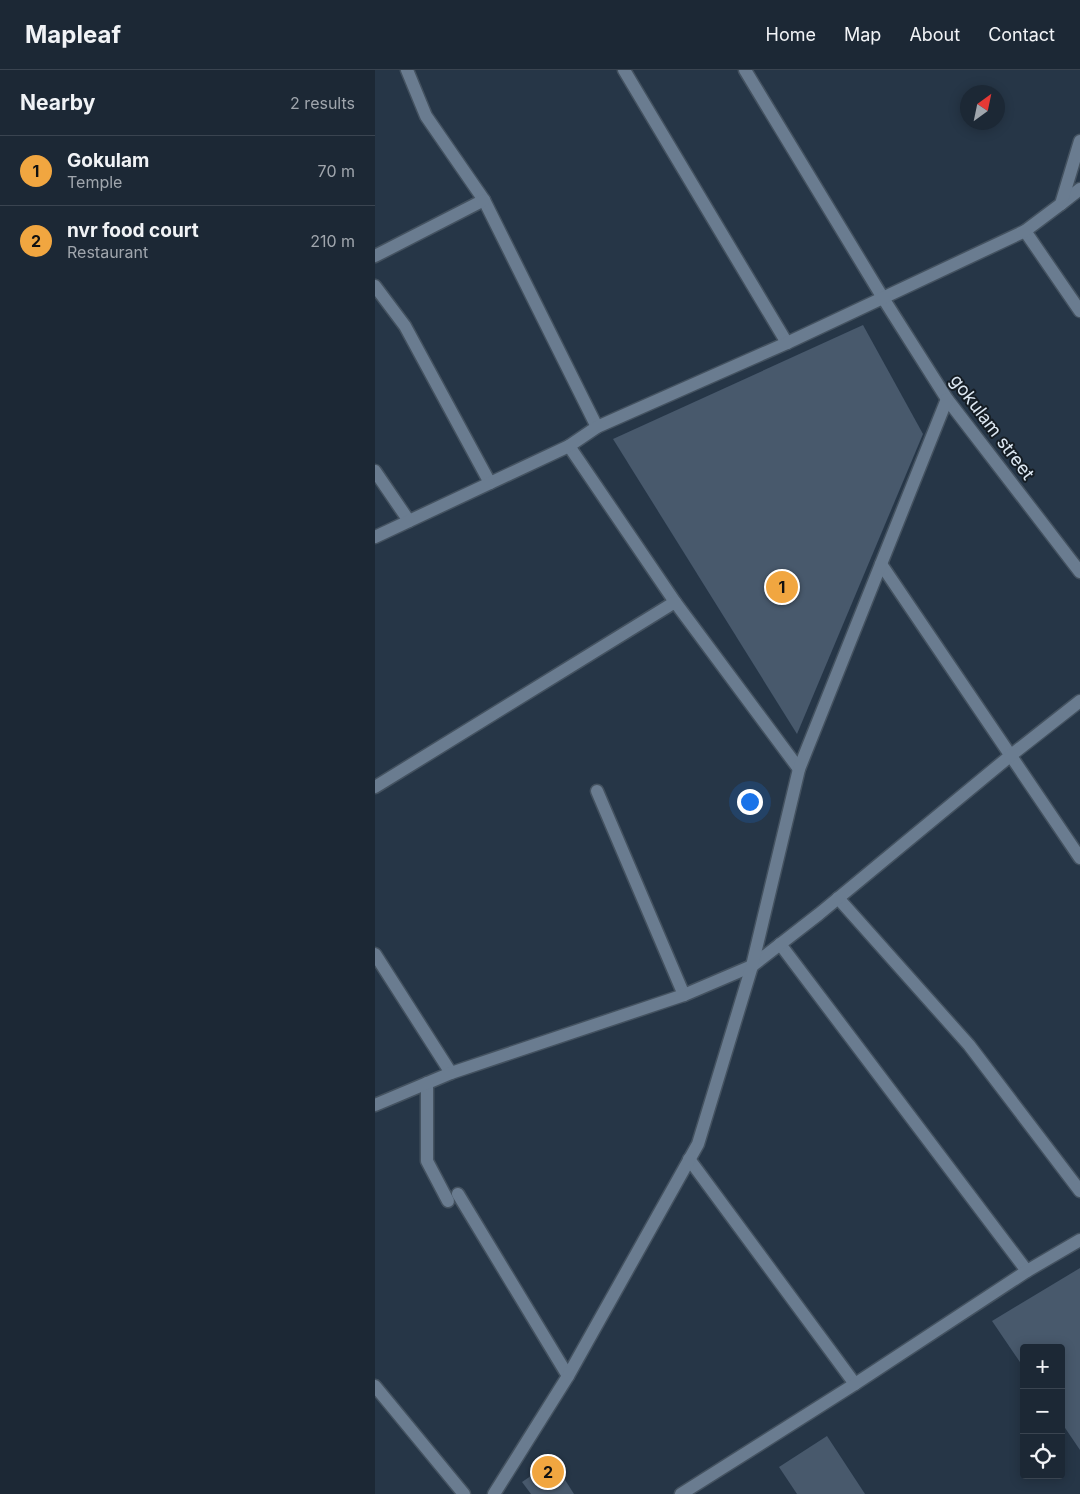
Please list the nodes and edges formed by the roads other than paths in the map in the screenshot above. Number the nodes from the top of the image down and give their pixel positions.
1 (407, 70) edge
2 (624, 70) edge
3 (745, 70) edge
4 (1080, 141) edge
5 (1080, 189) edge
6 (484, 200) junction
7 (1061, 204) junction
8 (1025, 231) junction
9 (375, 256) edge
10 (375, 286) edge
11 (883, 298) junction
12 (1080, 311) edge
13 (787, 343) junction
14 (947, 399) junction
15 (597, 427) junction
16 (569, 446) junction
17 (375, 471) edge
18 (490, 483) junction
19 (409, 521) junction
20 (375, 537) edge
21 (881, 564) junction
22 (1080, 572) edge
23 (675, 602) junction
24 (1080, 701) edge
25 (1010, 756) junction
26 (799, 769) junction
27 (375, 788) edge
28 (597, 791) dead end
29 (1080, 858) edge
30 (837, 898) junction
31 (780, 944) junction
32 (375, 954) edge
33 (752, 966) junction
34 (684, 995) junction
35 (451, 1073) junction
36 (427, 1083) junction
37 (375, 1105) edge
38 (689, 1159) junction
39 (1080, 1191) edge
40 (1080, 1240) edge
41 (1027, 1271) junction
42 (568, 1376) junction
43 (855, 1384) junction
44 (375, 1386) edge
45 (464, 1494) edge
46 (494, 1494) edge
47 (681, 1494) edge

1 - 6 street
2 - 13 street
3 - 11 street, gokulam street
4 - 7 street
5 - 7 street
6 - 9 street
6 - 15 street
7 - 8 street
8 - 11 street
8 - 12 street
10 - 18 street
11 - 13 street
11 - 14 street, gokulam street
13 - 15 street
14 - 21 street
14 - 22 street, gokulam street
15 - 16 street
16 - 18 street
16 - 23 street
17 - 19 street
18 - 19 street
19 - 20 street
21 - 25 street
21 - 26 street
23 - 26 street
23 - 27 street
24 - 25 street
25 - 29 street
25 - 30 street
26 - 33 street
28 - 34 street
30 - 31 street
30 - 39 street
31 - 33 street
31 - 41 street
32 - 35 street
33 - 34 street
33 - 38 street
34 - 35 street
35 - 36 street
36 - 37 street
36 - 42 street
38 - 42 street
38 - 43 street
40 - 41 street
41 - 43 street
42 - 46 street
43 - 47 street
44 - 45 street

